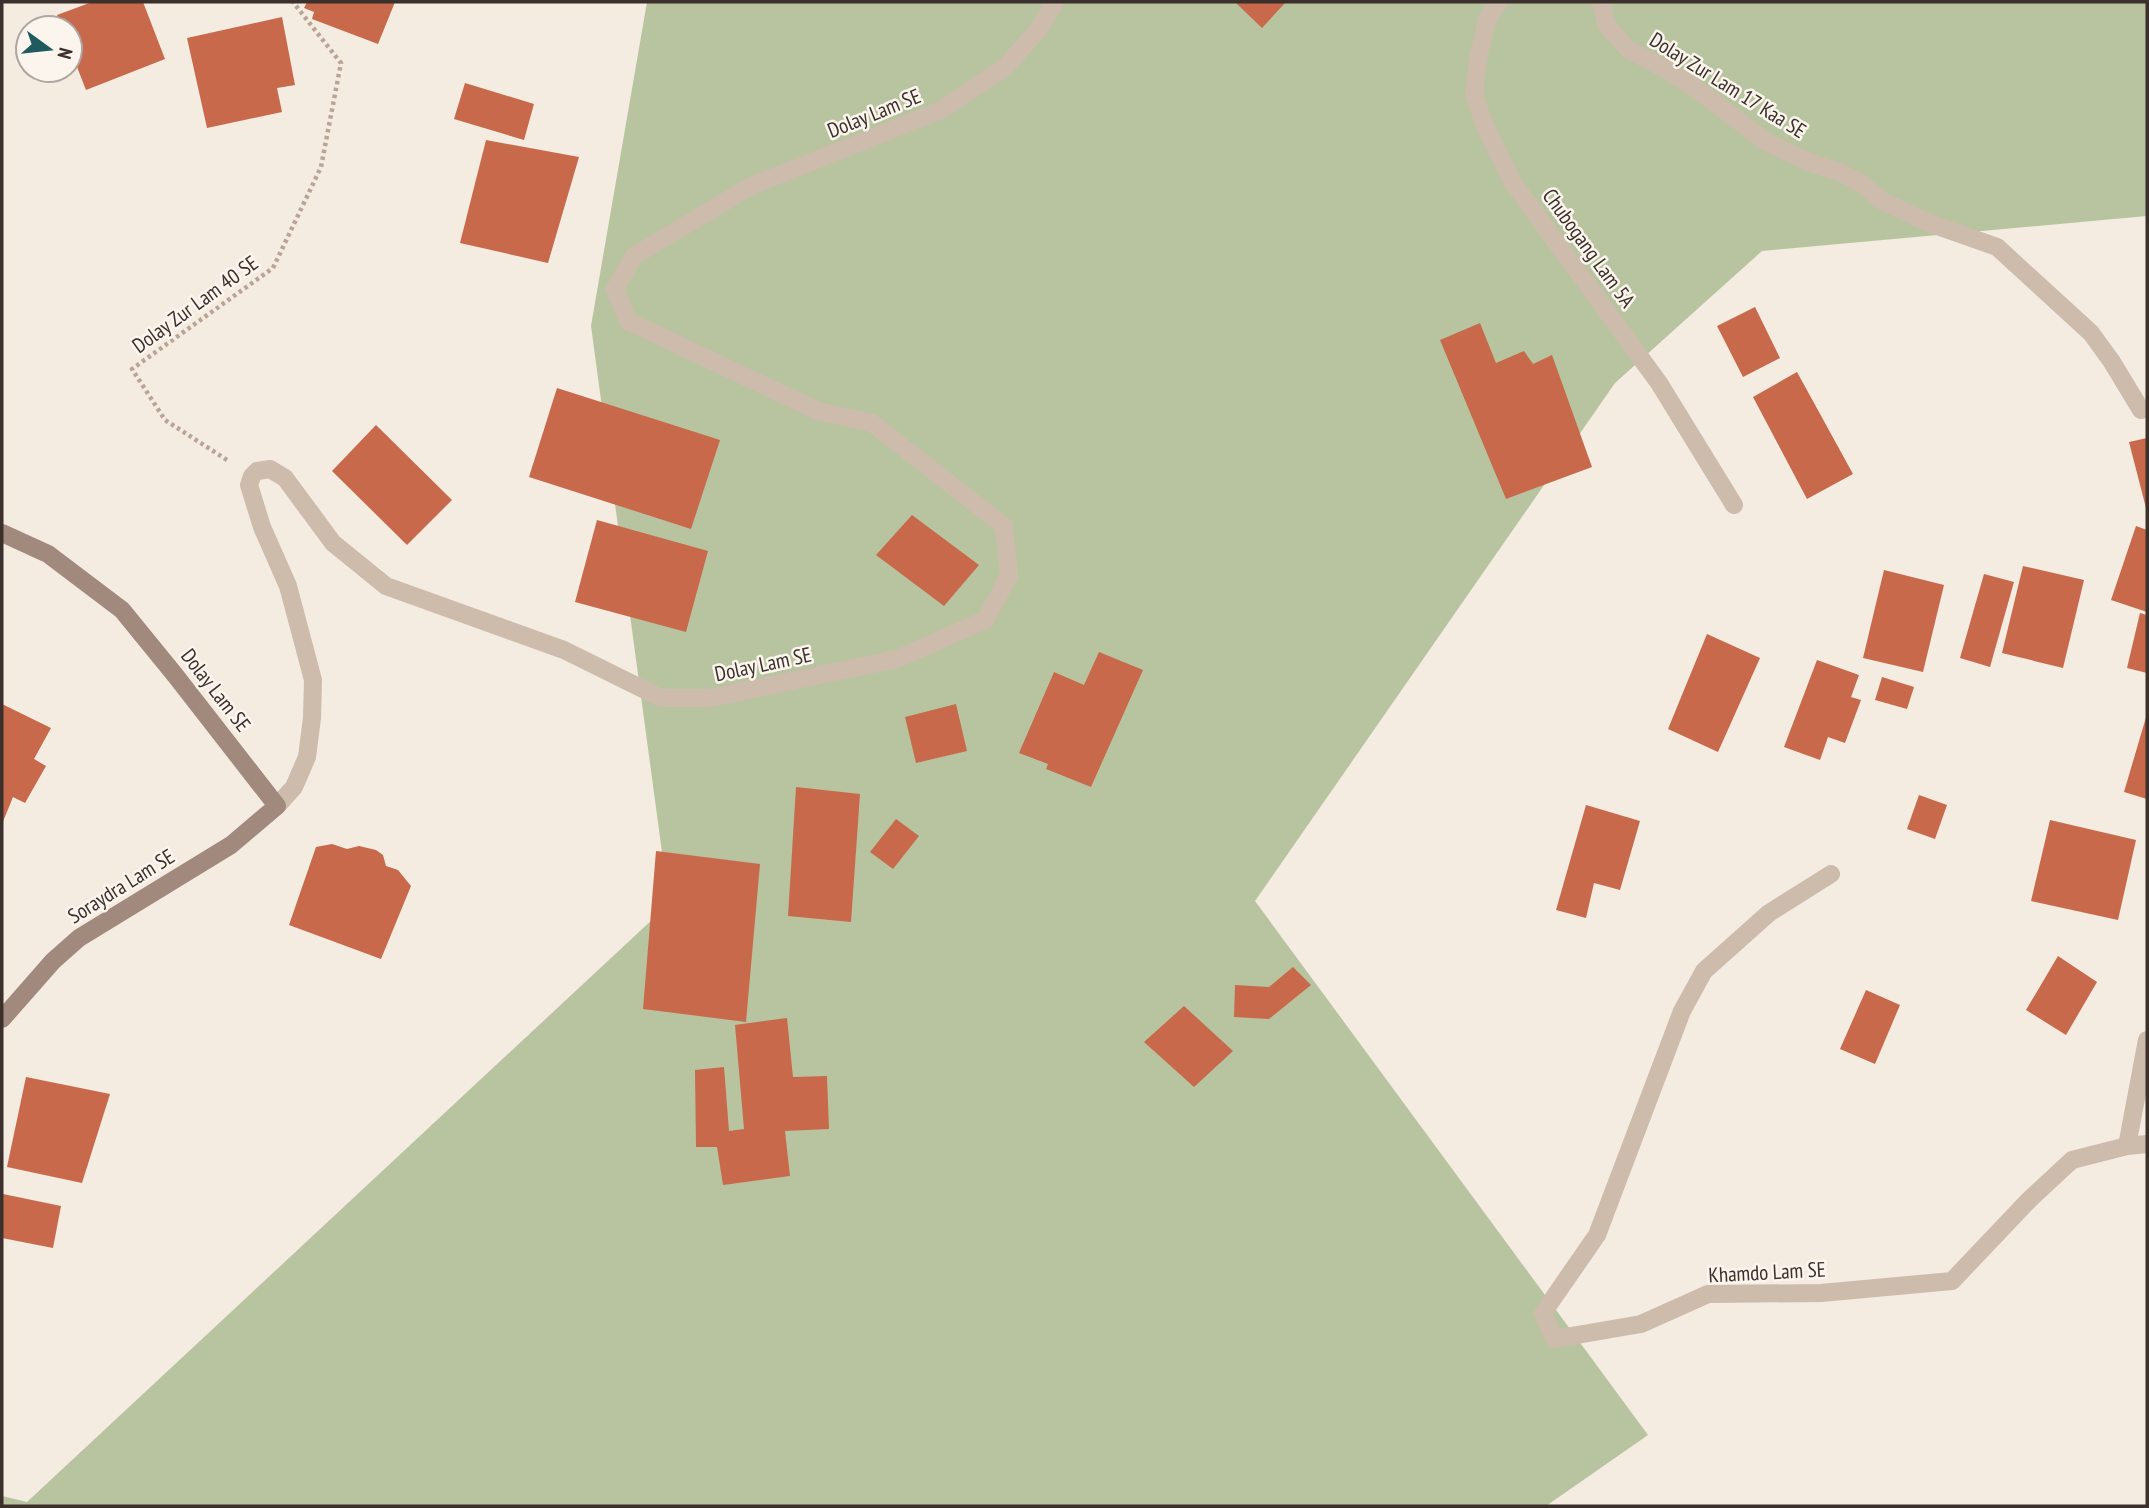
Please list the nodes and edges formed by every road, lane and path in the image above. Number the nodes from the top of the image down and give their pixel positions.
1 (293, 2) edge
2 (1055, 2) edge
3 (1499, 2) edge
4 (1601, 2) edge
5 (2141, 410) dead end
6 (252, 476) junction
7 (1734, 505) dead end
8 (2, 533) edge
9 (277, 806) junction
10 (1831, 874) dead end
11 (2, 1018) edge
12 (2147, 1040) edge
13 (2147, 1144) edge
14 (2127, 1146) junction

1 - 6 path, Dolay Zur Lam 40 SE
2 - 6 street, Dolay Lam SE
3 - 7 street, Chubogang Lam 5A
4 - 5 street, Dolay Zur Lam 17 Kaa SE
6 - 9 street
8 - 9 street, Dolay Lam SE
9 - 11 street, Soraydra Lam SE
10 - 14 street, Khamdo Lam SE
12 - 14 street
13 - 14 street, Khamdo Lam SE

